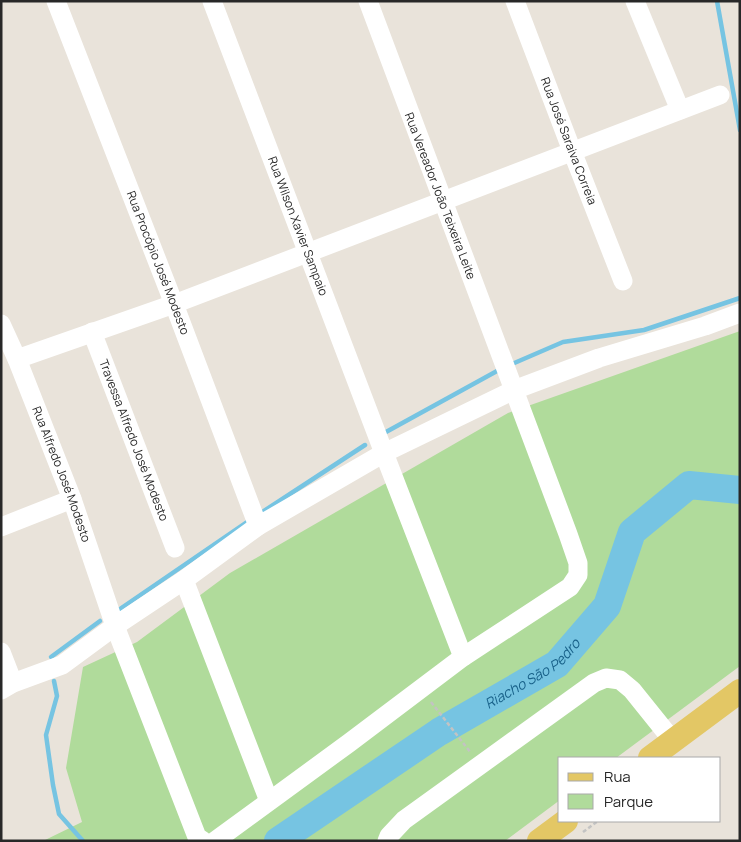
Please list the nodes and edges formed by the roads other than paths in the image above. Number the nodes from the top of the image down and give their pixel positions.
1 (56, 1) edge
2 (212, 1) edge
3 (368, 1) edge
4 (515, 1) edge
5 (635, 1) edge
6 (720, 95) dead end
7 (680, 110) junction
8 (572, 152) junction
9 (442, 201) junction
10 (308, 253) junction
11 (623, 281) dead end
12 (174, 304) junction
13 (740, 313) edge
14 (1, 324) edge
15 (92, 332) junction
16 (17, 359) junction
17 (514, 390) junction
18 (384, 453) junction
19 (72, 499) junction
20 (258, 526) junction
21 (1, 527) edge
22 (175, 548) dead end
23 (184, 580) junction
24 (115, 626) junction
25 (1, 652) edge
26 (463, 657) junction
27 (7, 686) edge
28 (740, 691) edge
29 (673, 741) junction
30 (651, 757) edge
31 (269, 801) junction
32 (572, 828) edge
33 (203, 841) edge
34 (215, 841) edge
35 (387, 841) edge
36 (539, 841) edge

1 - 12 street, Rua Procópio José Modesto
2 - 10 street, Rua Wilson Xavier Sampaio
3 - 9 street, Rua Vereador João Teixeira Leite
4 - 8 street, Rua José Saraiva Correia
5 - 7 street
6 - 7 street
7 - 8 street
8 - 9 street
8 - 11 street, Rua José Saraiva Correia
9 - 10 street
9 - 17 street, Rua Vereador João Teixeira Leite
10 - 12 street
10 - 18 street, Rua Wilson Xavier Sampaio
12 - 15 street
12 - 20 street, Rua Procópio José Modesto
13 - 17 street
14 - 16 street, Rua Alfredo José Modesto
15 - 16 street
15 - 22 street, Travessa Alfredo José Modesto
16 - 19 street, Rua Alfredo José Modesto
17 - 18 street
17 - 26 street, Rua Vereador João Teixeira Leite
18 - 20 street
18 - 26 street, Rua Wilson Xavier Sampaio
19 - 21 street
19 - 24 street, Rua Alfredo José Modesto
20 - 23 street
23 - 24 street
23 - 31 street
24 - 27 street
24 - 33 street, Rua Alfredo José Modesto
25 - 27 street
26 - 31 street, Rua Vereador João Teixeira Leite
28 - 29 main road
29 - 30 main road
29 - 35 street
31 - 34 street, Rua Vereador João Teixeira Leite
32 - 36 main road

